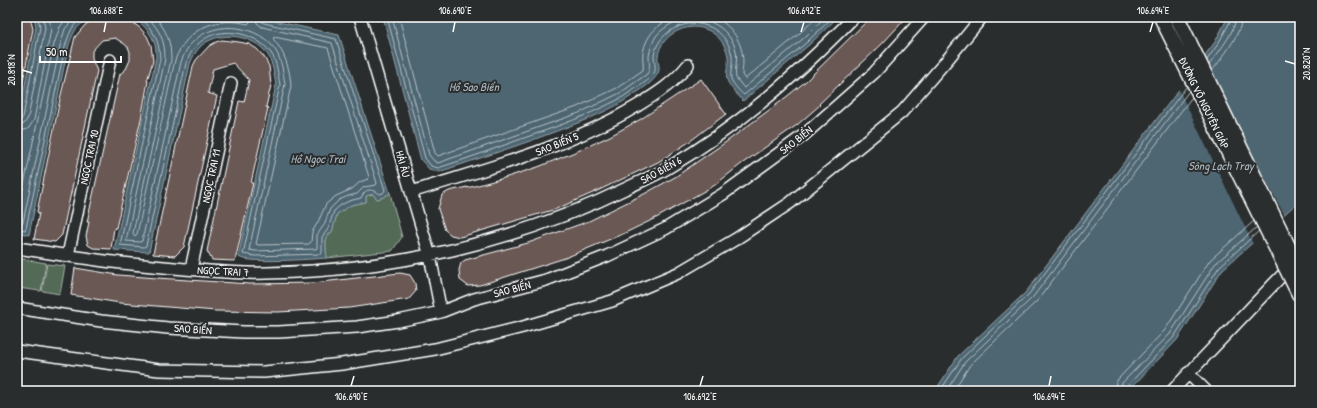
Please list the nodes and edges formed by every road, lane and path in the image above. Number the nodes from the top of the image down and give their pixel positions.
1 (360, 17) edge
2 (854, 17) edge
3 (924, 17) edge
4 (982, 17) edge
5 (1161, 17) edge
6 (1177, 17) edge
7 (110, 60) dead end
8 (688, 65) dead end
9 (231, 83) dead end
10 (411, 192) junction
11 (17, 248) edge
12 (1300, 251) edge
13 (68, 255) junction
14 (430, 256) junction
15 (192, 269) junction
16 (1300, 271) edge
17 (1300, 296) edge
18 (17, 308) edge
19 (441, 312) junction
20 (17, 351) edge
21 (1188, 373) junction
22 (1172, 391) edge
23 (1206, 391) edge

1 - 10 street, HẢI ÂU
2 - 14 street, SAO BIỂN 6
3 - 19 street, SAO BIỂN
4 - 20 street
5 - 17 main road, ĐƯỜNG VÕ NGUYÊN GIÁP, bridge
6 - 16 main road, ĐƯỜNG VÕ NGUYÊN GIÁP, bridge
7 - 13 street, NGỌC TRAI 10
8 - 10 street, SAO BIỂN 5
9 - 15 street, NGỌC TRAI 11
10 - 14 street, HẢI ÂU
11 - 13 street, NGỌC TRAI 7
12 - 21 street
13 - 15 street, NGỌC TRAI 7
14 - 15 street, NGỌC TRAI 7
14 - 19 street, HẢI ÂU
18 - 19 street, SAO BIỂN
21 - 22 street
21 - 23 street

